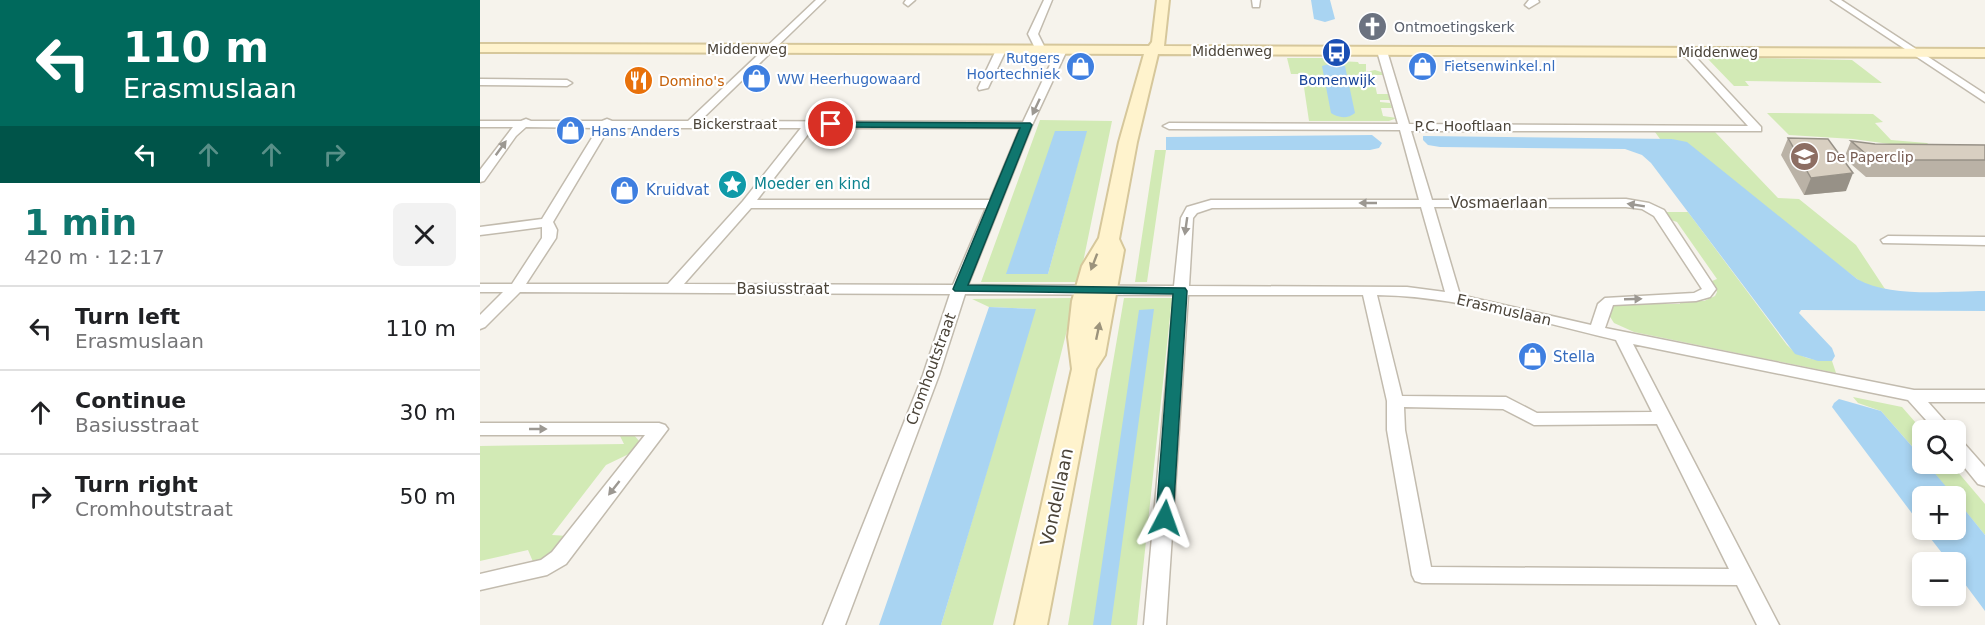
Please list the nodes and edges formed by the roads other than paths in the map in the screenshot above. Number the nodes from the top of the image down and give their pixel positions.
1 (821, 0) edge
2 (1048, 0) edge
3 (1155, 0) edge
4 (1163, 0) edge
5 (1835, 0) edge
6 (480, 48) edge
7 (768, 49) junction
8 (1001, 50) junction
9 (1041, 50) junction
10 (1062, 50) junction
11 (1152, 51) junction
12 (1382, 51) junction
13 (1686, 52) junction
14 (1916, 53) junction
15 (1985, 53) edge
16 (480, 82) edge
17 (567, 83) dead end
18 (983, 88) dead end
19 (1985, 99) edge
20 (525, 122) junction
21 (607, 122) junction
22 (480, 124) edge
23 (691, 124) junction
24 (810, 124) junction
25 (1027, 125) junction
26 (1169, 126) dead end
27 (1404, 126) junction
28 (480, 178) edge
29 (1427, 203) junction
30 (747, 204) junction
31 (994, 204) junction
32 (546, 222) junction
33 (480, 231) edge
34 (1888, 240) dead end
35 (1985, 241) edge
36 (480, 288) edge
37 (516, 288) junction
38 (959, 289) junction
39 (671, 290) junction
40 (1096, 290) junction
41 (1180, 291) junction
42 (1369, 291) junction
43 (1454, 298) junction
44 (480, 324) edge
45 (1596, 332) junction
46 (1622, 337) junction
47 (1914, 396) junction
48 (1985, 396) edge
49 (1395, 400) junction
50 (1662, 418) junction
51 (1935, 420) edge
52 (480, 429) edge
53 (1966, 457) edge
54 (1985, 479) edge
55 (1742, 577) junction
56 (480, 582) edge
57 (834, 625) edge
58 (1031, 625) edge
59 (1155, 625) edge
60 (1768, 625) edge

1 - 7 street
2 - 9 street
3 - 11 street
4 - 11 street
5 - 14 street
6 - 7 street, Middenweg
7 - 8 street, Middenweg
7 - 23 street
8 - 9 street, Middenweg
8 - 18 street
9 - 10 street, Middenweg
10 - 11 street, Middenweg
10 -> 25 street, Cromhoutstraat
11 - 12 street, Middenweg
11 - 40 street, Vondellaan
12 - 13 street, Middenweg
12 - 27 street
13 - 14 street, Middenweg
13 - 27 street, P.C. Hooftlaan
14 - 15 street, Middenweg
14 - 19 street
16 - 17 street
20 - 21 street, Bickerstraat
20 - 22 street, Bickerstraat
28 -> 20 street
21 - 23 street, Bickerstraat
21 - 32 street
23 - 24 street, Bickerstraat
24 - 25 street, Bickerstraat
24 - 30 street
25 - 31 street, Cromhoutstraat
26 - 27 street, P.C. Hooftlaan
27 - 29 street
29 -> 41 street, Vosmaerlaan
29 - 43 street
45 -> 29 street, Vosmaerlaan
30 - 31 street
30 - 39 street
31 - 38 street, Cromhoutstraat
32 - 33 street
32 - 37 street
34 - 35 street
36 - 37 street, Basiusstraat
37 - 39 street, Basiusstraat
37 - 44 street
38 - 39 street, Basiusstraat
38 - 40 street, Basiusstraat
38 - 57 street, Cromhoutstraat
40 - 41 street, Erasmuslaan
40 - 58 street, Vondellaan
41 - 42 street, Erasmuslaan
41 - 59 street
42 - 43 street, Erasmuslaan
42 - 49 street
43 - 45 street, Erasmuslaan
45 - 46 street, Erasmuslaan
46 - 47 street, Erasmuslaan
46 - 50 street
47 - 48 street, Erasmuslaan
47 - 51 street
49 - 50 street
49 - 55 street
50 - 55 street
52 -> 56 street
53 - 54 street
55 - 60 street

